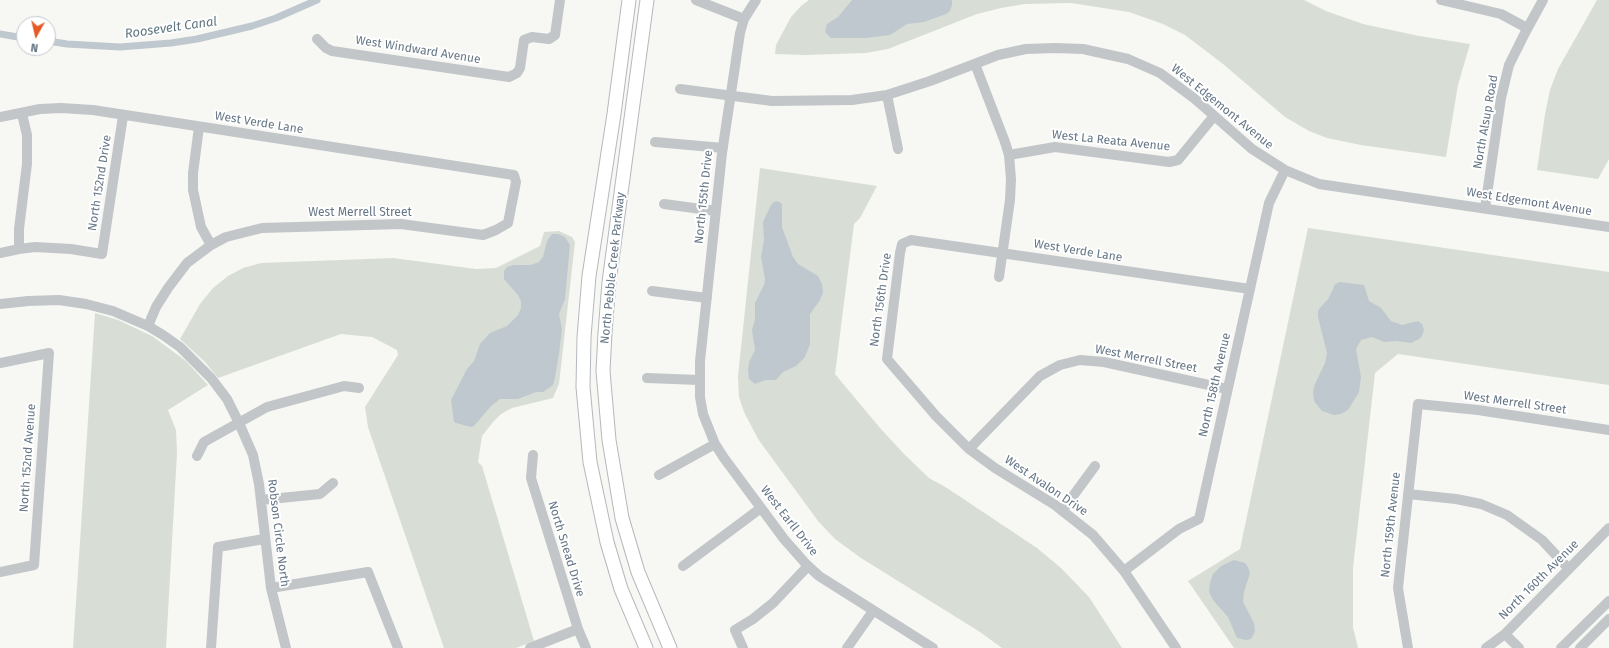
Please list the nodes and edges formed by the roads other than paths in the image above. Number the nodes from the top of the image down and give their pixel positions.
1 (560, 0) edge
2 (629, 0) edge
3 (647, 0) edge
4 (696, 0) edge
5 (756, 0) edge
6 (1444, 0) edge
7 (1543, 0) edge
8 (744, 19) junction
9 (1527, 28) junction
10 (317, 39) dead end
11 (975, 64) junction
12 (680, 89) dead end
13 (887, 95) junction
14 (730, 96) junction
15 (22, 114) junction
16 (123, 116) junction
17 (1214, 116) junction
18 (0, 117) edge
19 (199, 127) junction
20 (610, 136) junction
21 (629, 139) junction
22 (655, 142) dead end
23 (723, 148) junction
24 (898, 149) dead end
25 (1008, 155) junction
26 (1285, 170) junction
27 (664, 204) dead end
28 (1485, 208) junction
29 (716, 211) junction
30 (508, 222) joint
31 (1609, 227) edge
32 (902, 244) joint
33 (211, 245) junction
34 (19, 249) junction
35 (0, 253) edge
36 (1002, 253) junction
37 (999, 277) dead end
38 (1250, 289) junction
39 (652, 291) dead end
40 (707, 298) junction
41 (0, 304) edge
42 (148, 326) junction
43 (887, 359) joint
44 (0, 363) edge
45 (647, 378) dead end
46 (699, 380) junction
47 (359, 388) dead end
48 (1227, 389) junction
49 (1418, 404) joint
50 (239, 423) junction
51 (1609, 430) edge
52 (715, 444) junction
53 (969, 449) junction
54 (197, 456) dead end
55 (533, 456) dead end
56 (1095, 466) dead end
57 (659, 475) dead end
58 (333, 483) dead end
59 (1408, 494) junction
60 (261, 500) junction
61 (761, 508) junction
62 (1062, 511) junction
63 (1609, 528) edge
64 (264, 539) junction
65 (683, 566) dead end
66 (808, 566) junction
67 (1569, 569) junction
68 (1124, 571) junction
69 (0, 572) edge
70 (271, 588) junction
71 (1609, 601) edge
72 (872, 611) junction
73 (1609, 619) edge
74 (578, 629) junction
75 (1505, 634) junction
76 (211, 648) edge
77 (286, 648) edge
78 (398, 648) edge
79 (530, 648) edge
80 (586, 648) edge
81 (646, 648) edge
82 (670, 648) edge
83 (743, 648) edge
84 (848, 648) edge
85 (933, 648) edge
86 (1176, 648) edge
87 (1408, 648) edge
88 (1486, 648) edge
89 (1518, 648) edge
90 (1561, 648) edge
91 (1580, 648) edge

1 - 10 street, West Windward Avenue
2 - 20 main road, North Pebble Creek Parkway
3 - 21 main road, North Pebble Creek Parkway
4 - 8 street
5 - 8 street, North 155th Drive
6 - 9 street
7 - 9 street, North Alsup Road
8 - 14 street, North 155th Drive
9 - 28 street, North Alsup Road
11 - 13 street, West Edgemont Avenue
11 - 17 street, West Edgemont Avenue
11 - 25 street
12 - 14 street, West Edgemont Avenue
13 - 14 street, West Edgemont Avenue
13 - 24 street
14 - 23 street, North 155th Drive
15 - 16 street, West Verde Lane
15 - 18 street, West Verde Lane
15 - 34 street
16 - 19 street, West Verde Lane
16 - 34 street, North 152nd Drive
17 - 25 street, West La Reata Avenue
17 - 26 street, West Edgemont Avenue
19 - 30 street, West Verde Lane
19 - 33 street
20 - 21 main road
20 - 81 main road, North Pebble Creek Parkway
21 - 82 main road, North Pebble Creek Parkway
22 - 23 street
23 - 29 street, North 155th Drive
25 - 36 street
26 - 28 street, West Edgemont Avenue
26 - 38 street, North 158th Avenue
27 - 29 street
28 - 31 street, West Edgemont Avenue
29 - 40 street, North 155th Drive
30 - 33 street, West Merrell Street
32 - 36 street, West Verde Lane
32 - 43 street, North 156th Drive
33 - 42 street, West Merrell Street
34 - 35 street
36 - 37 street
36 - 38 street, West Verde Lane
38 - 48 street, North 158th Avenue
39 - 40 street
40 - 46 street, North 155th Drive
41 - 42 street, Robson Circle North
42 - 50 street, Robson Circle North
43 - 53 street, West Avalon Drive
44 - 69 street, North 152nd Avenue
45 - 46 street
46 - 52 street, West Earll Drive
47 - 50 street
48 - 53 street, West Merrell Street
48 - 68 street, North 158th Avenue
49 - 51 street, West Merrell Street
49 - 59 street, North 159th Avenue
50 - 54 street
50 - 60 street, Robson Circle North
52 - 57 street
52 - 61 street, West Earll Drive
53 - 62 street, West Avalon Drive
55 - 74 street, North Snead Drive
56 - 62 street
58 - 60 street
59 - 67 street
59 - 87 street, North 159th Avenue
60 - 64 street, Robson Circle North
61 - 65 street
61 - 66 street, West Earll Drive
62 - 68 street, West Avalon Drive
63 - 67 street, North 160th Avenue
64 - 70 street, Robson Circle North
64 - 76 street
66 - 72 street, West Earll Drive
66 - 83 street
67 - 75 street, North 160th Avenue
68 - 86 street, West Avalon Drive
70 - 77 street, Robson Circle North
70 - 78 street
71 - 90 street
72 - 84 street
72 - 85 street, West Earll Drive
73 - 91 street
74 - 79 street
74 - 80 street, North Snead Drive
75 - 88 street, North 160th Avenue
75 - 89 street

